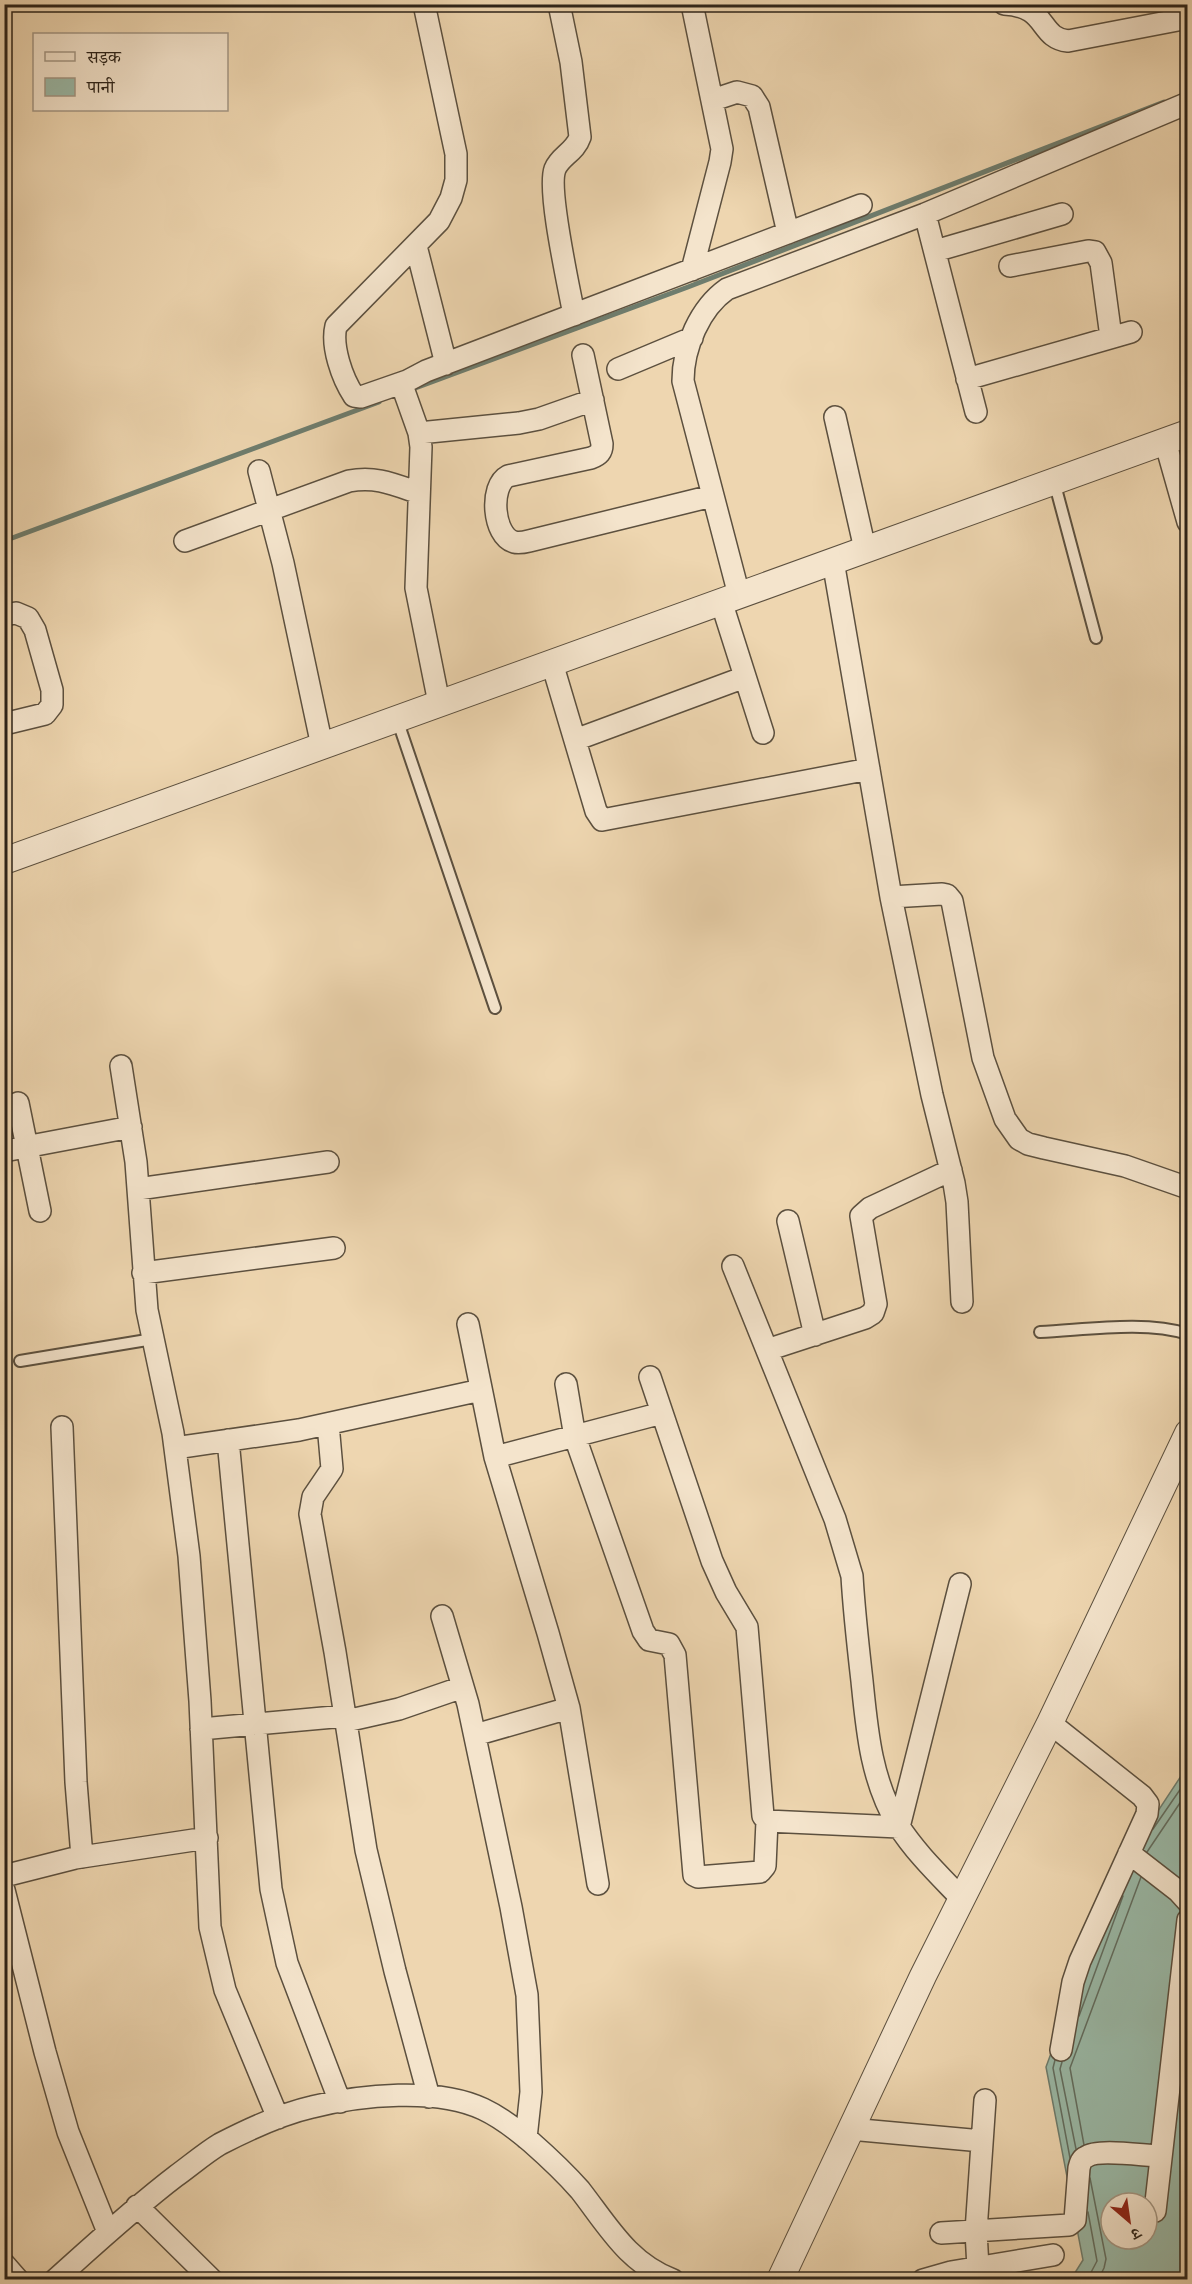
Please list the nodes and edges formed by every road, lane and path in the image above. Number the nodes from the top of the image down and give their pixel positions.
1 (424, 4) edge
2 (559, 4) edge
3 (692, 4) edge
4 (1004, 4) edge
5 (1057, 4) edge
6 (1031, 10) junction
7 (1188, 18) edge
8 (712, 100) junction
9 (1188, 103) edge
10 (861, 205) dead end
11 (925, 214) junction
12 (1062, 214) dead end
13 (788, 233) junction
14 (416, 246) junction
15 (935, 251) junction
16 (1010, 266) dead end
17 (692, 270) junction
18 (574, 315) junction
19 (692, 338) junction
20 (583, 355) dead end
21 (446, 364) junction
22 (618, 369) dead end
23 (967, 379) junction
24 (407, 390) junction
25 (593, 400) junction
26 (976, 412) dead end
27 (835, 417) dead end
28 (419, 433) junction
29 (1176, 437) edge
30 (260, 471) dead end
31 (1054, 481) junction
32 (419, 493) junction
33 (712, 496) junction
34 (269, 509) junction
35 (1188, 522) edge
36 (185, 541) dead end
37 (865, 549) junction
38 (833, 561) junction
39 (730, 598) junction
40 (4, 615) edge
41 (1096, 638) dead end
42 (552, 663) junction
43 (745, 676) junction
44 (439, 703) junction
45 (397, 719) junction
46 (4, 724) edge
47 (763, 733) dead end
48 (575, 740) junction
49 (322, 746) junction
50 (869, 769) junction
51 (4, 861) edge
52 (891, 897) junction
53 (495, 1008) dead end
54 (121, 1066) dead end
55 (18, 1103) dead end
56 (131, 1127) junction
57 (28, 1146) junction
58 (4, 1151) edge
59 (328, 1162) dead end
60 (951, 1170) junction
61 (1188, 1188) edge
62 (138, 1189) junction
63 (40, 1211) dead end
64 (788, 1221) dead end
65 (334, 1248) dead end
66 (733, 1266) dead end
67 (143, 1274) junction
68 (962, 1302) dead end
69 (468, 1324) dead end
70 (1040, 1332) dead end
71 (1188, 1334) edge
72 (815, 1335) junction
73 (153, 1339) junction
74 (767, 1350) junction
75 (20, 1361) dead end
76 (650, 1377) dead end
77 (566, 1384) dead end
78 (481, 1390) junction
79 (662, 1413) junction
80 (328, 1424) junction
81 (62, 1427) dead end
82 (1188, 1433) edge
83 (575, 1437) junction
84 (228, 1440) junction
85 (175, 1448) junction
86 (495, 1457) junction
87 (960, 1584) dead end
88 (442, 1616) dead end
89 (463, 1688) junction
90 (569, 1708) junction
91 (346, 1718) junction
92 (1050, 1723) junction
93 (254, 1726) junction
94 (201, 1729) junction
95 (475, 1735) junction
96 (767, 1821) junction
97 (899, 1827) junction
98 (207, 1838) junction
99 (1129, 1853) junction
100 (82, 1857) junction
101 (4, 1876) edge
102 (598, 1884) dead end
103 (4, 1890) edge
104 (961, 1898) junction
105 (1188, 1902) edge
106 (1188, 1920) edge
107 (1061, 2050) dead end
108 (429, 2097) junction
109 (985, 2100) dead end
110 (340, 2102) junction
111 (278, 2118) junction
112 (849, 2129) junction
113 (526, 2138) junction
114 (982, 2141) junction
115 (1161, 2157) junction
116 (1157, 2191) edge
117 (137, 2206) junction
118 (976, 2231) junction
119 (108, 2232) junction
120 (941, 2234) dead end
121 (1053, 2255) dead end
122 (4, 2264) edge
123 (978, 2268) junction
124 (662, 2278) edge
125 (18, 2280) edge
126 (55, 2280) edge
127 (212, 2280) edge
128 (780, 2280) edge
129 (923, 2280) edge

1 - 14 street
2 - 18 street
3 - 8 street
4 - 6 street
5 - 6 lane
6 - 7 street
8 - 13 street
8 - 17 street
9 - 11 street
10 - 13 street
11 - 15 street
11 - 19 street
12 - 15 street
13 - 17 street
14 - 21 street
14 - 24 street
15 - 23 street
16 - 23 street
17 - 18 street
18 - 21 street
19 - 22 street
19 - 33 street
20 - 25 street
21 - 24 street
23 - 26 street
24 - 28 street
25 - 28 street
25 - 33 street
27 - 37 street
28 - 32 street
29 - 31 street
29 - 35 street
30 - 34 street
31 - 37 street
31 - 41 lane
32 - 34 street
32 - 44 street
33 - 39 street
34 - 36 street
34 - 49 street
37 - 38 street
38 - 39 street
38 - 50 street
39 - 42 street
39 - 43 street
40 - 46 street
42 - 44 street
42 - 48 street
43 - 47 street
43 - 48 street
44 - 45 street
45 - 49 street
45 - 53 lane
48 - 50 street
49 - 51 street
50 - 52 street
52 - 60 street
52 - 61 street
54 - 56 street
55 - 57 street
56 - 57 street
56 - 62 street
57 - 58 street
57 - 63 street
59 - 62 street
60 - 68 street
60 - 72 street
62 - 67 street
64 - 72 street
65 - 67 street
66 - 74 street
67 - 73 street
69 - 78 street
70 - 71 lane
72 - 74 street
73 - 75 lane
73 - 85 street
74 - 97 street
76 - 79 street
77 - 83 street
78 - 80 street
78 - 86 street
79 - 83 street
79 - 96 street
80 - 84 street
80 - 91 street
81 - 100 street
82 - 92 street
83 - 86 street
83 - 96 street
84 - 85 street
84 - 93 street
85 - 94 street
86 - 90 street
87 - 97 street
88 - 89 street
89 - 91 street
89 - 95 street
90 - 95 street
90 - 102 street
91 - 93 street
91 - 108 street
92 - 99 street
92 - 104 street
93 - 94 street
93 - 110 street
94 - 98 street
95 - 113 street
96 - 97 street
97 - 104 street
98 - 100 street
98 - 111 street
99 - 105 street
99 - 107 street
100 - 101 street
103 - 119 street
104 - 112 street
106 - 115 street
108 - 110 street
108 - 113 street
109 - 114 street
110 - 111 street
111 - 117 street
112 - 114 street
112 - 128 street
113 - 124 street
114 - 118 street
115 - 116 street
115 - 118 street
117 - 119 street
117 - 127 street
118 - 120 street
118 - 123 street
119 - 126 street
121 - 123 street
122 - 125 street
123 - 129 street

